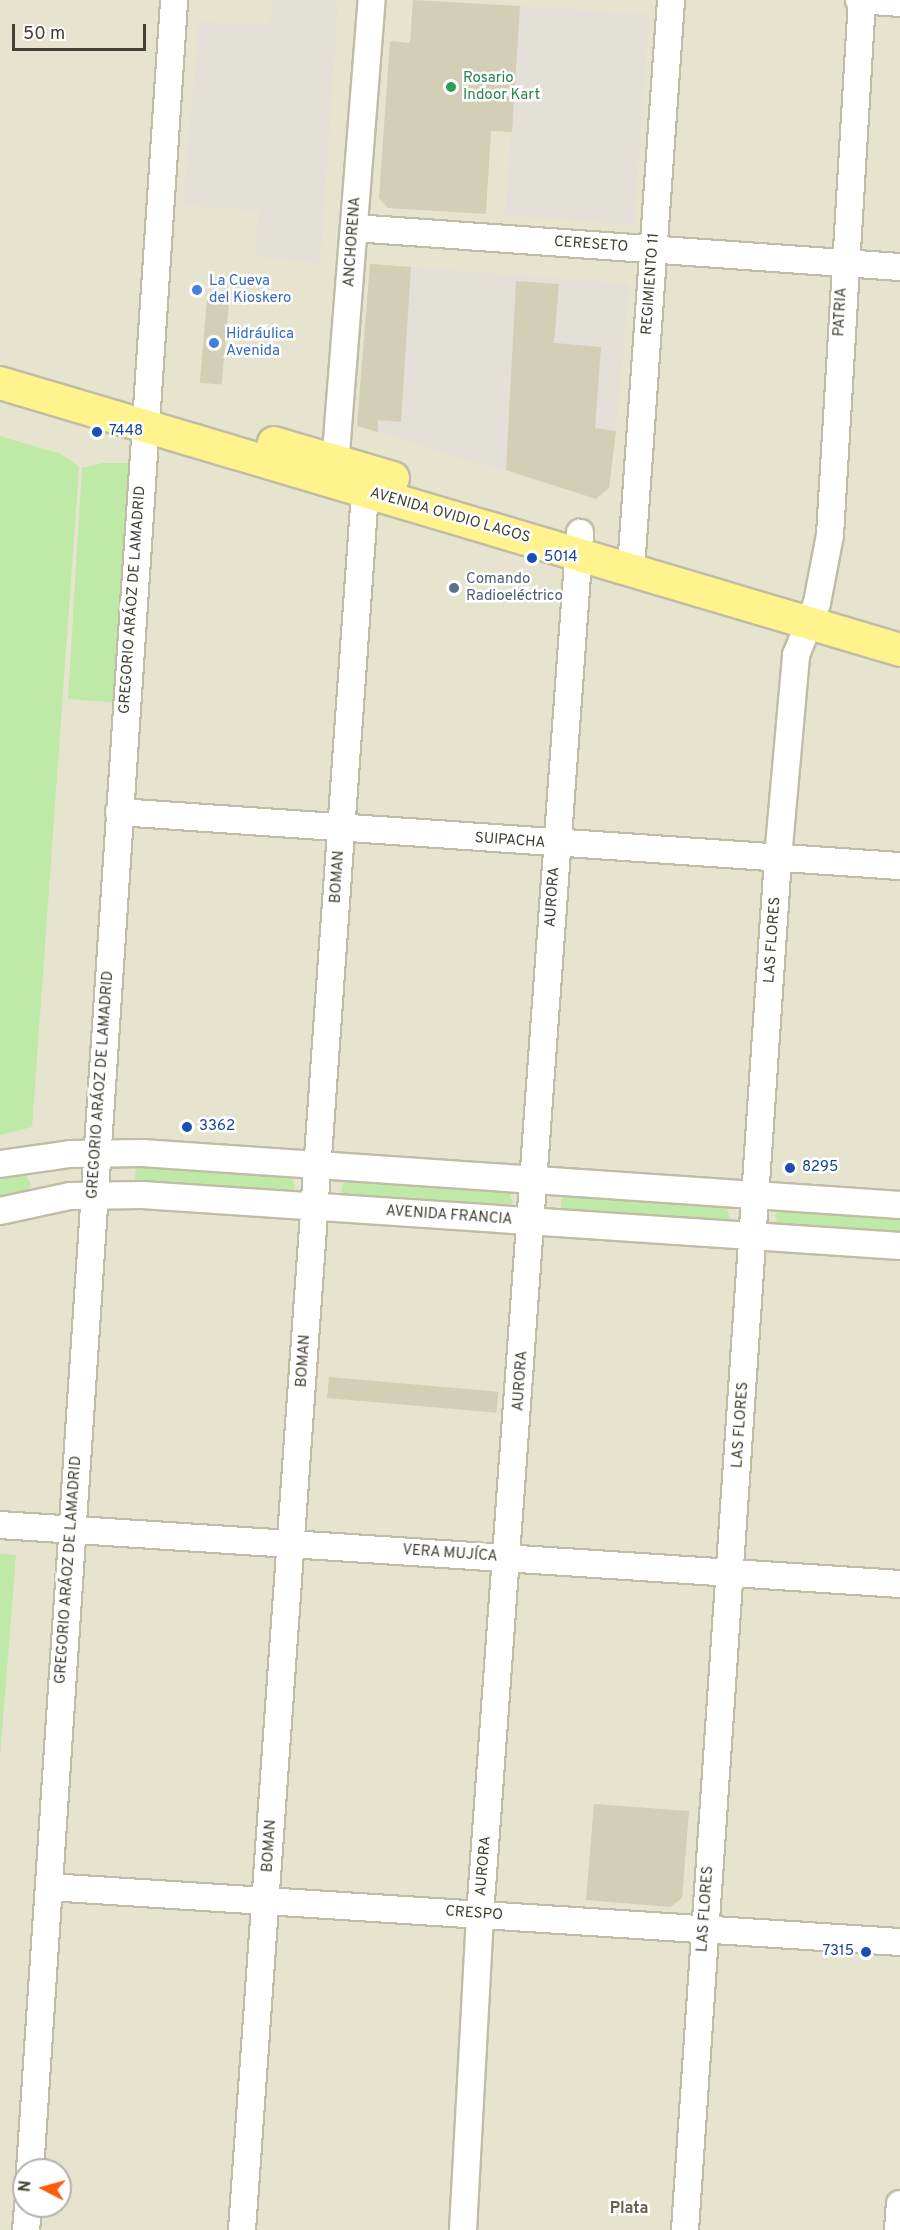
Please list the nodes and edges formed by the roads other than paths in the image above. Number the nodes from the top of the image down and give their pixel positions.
1 (174, 0) edge
2 (372, 0) edge
3 (671, 0) edge
4 (861, 0) edge
5 (900, 3) edge
6 (354, 228) junction
7 (654, 249) junction
8 (843, 263) junction
9 (900, 267) edge
10 (0, 363) edge
11 (0, 383) edge
12 (146, 416) junction
13 (334, 473) junction
14 (365, 493) junction
15 (579, 542) junction
16 (632, 558) junction
17 (812, 612) junction
18 (900, 628) edge
19 (900, 650) edge
20 (119, 812) junction
21 (342, 829) junction
22 (556, 844) junction
23 (778, 858) junction
24 (900, 866) edge
25 (97, 1152) junction
26 (0, 1164) edge
27 (318, 1165) junction
28 (534, 1180) junction
29 (94, 1195) junction
30 (756, 1196) junction
31 (900, 1205) edge
32 (315, 1207) junction
33 (0, 1211) edge
34 (532, 1221) junction
35 (754, 1236) junction
36 (900, 1246) edge
37 (0, 1525) edge
38 (72, 1530) junction
39 (291, 1544) junction
40 (508, 1557) junction
41 (731, 1572) junction
42 (900, 1584) edge
43 (49, 1887) junction
44 (266, 1902) junction
45 (480, 1915) junction
46 (705, 1929) junction
47 (900, 1942) edge
48 (31, 2158) edge
49 (900, 2204) edge
50 (243, 2230) edge
51 (463, 2230) edge
52 (685, 2230) edge
53 (898, 2230) edge

1 - 12 street, GREGORIO ARÁOZ DE LAMADRID
2 - 6 street, ANCHORENA
3 - 7 street, REGIMIENTO 11
4 - 5 street
4 - 8 street, PATRIA
6 - 7 street, CERESETO
6 - 13 street, ANCHORENA
7 - 8 street, CERESETO
7 - 16 street, REGIMIENTO 11
8 - 9 street, CERESETO
8 - 17 street, PATRIA
10 - 12 main road, AVENIDA OVIDIO LAGOS
11 - 12 main road, AVENIDA OVIDIO LAGOS
12 - 13 main road, AVENIDA OVIDIO LAGOS
12 - 20 street, GREGORIO ARÁOZ DE LAMADRID
13 - 14 main road, AVENIDA OVIDIO LAGOS
13 - 15 main road, AVENIDA OVIDIO LAGOS
14 - 15 main road, AVENIDA OVIDIO LAGOS
14 - 21 street, BOMAN
15 - 16 main road, AVENIDA OVIDIO LAGOS
15 - 22 street, AURORA
16 - 17 main road, AVENIDA OVIDIO LAGOS
17 - 18 main road, AVENIDA OVIDIO LAGOS
17 - 19 main road, AVENIDA OVIDIO LAGOS
17 - 23 street, LAS FLORES
20 - 21 street, SUIPACHA
20 - 25 street, GREGORIO ARÁOZ DE LAMADRID
21 - 22 street, SUIPACHA
21 - 27 street, BOMAN
22 - 23 street, SUIPACHA
22 - 28 street, AURORA
23 - 24 street, SUIPACHA
23 - 30 street, LAS FLORES
25 - 26 street
25 - 27 street
25 - 29 street, GREGORIO ARÁOZ DE LAMADRID
27 - 28 street
27 - 32 street, BOMAN
28 - 30 street
28 - 34 street, AURORA
29 - 32 street, AVENIDA FRANCIA
29 - 33 street, AVENIDA FRANCIA
29 - 38 street, GREGORIO ARÁOZ DE LAMADRID
30 - 31 street
30 - 35 street, LAS FLORES
32 - 34 street, AVENIDA FRANCIA
32 - 39 street, BOMAN
34 - 35 street, AVENIDA FRANCIA
34 - 40 street, AURORA
35 - 36 street, AVENIDA FRANCIA
35 - 41 street, LAS FLORES
37 - 38 street, VERA MUJÍCA
38 - 39 street, VERA MUJÍCA
38 - 43 street, GREGORIO ARÁOZ DE LAMADRID
39 - 40 street, VERA MUJÍCA
39 - 44 street, BOMAN
40 - 41 street, VERA MUJÍCA
40 - 45 street, AURORA
41 - 42 street, VERA MUJÍCA
41 - 46 street, LAS FLORES
43 - 44 street, CRESPO
43 - 48 street, GREGORIO ARÁOZ DE LAMADRID
44 - 45 street, CRESPO
44 - 50 street, BOMAN
45 - 46 street, CRESPO
45 - 51 street, AURORA
46 - 47 street, CRESPO
46 - 52 street, LAS FLORES
49 - 53 street

